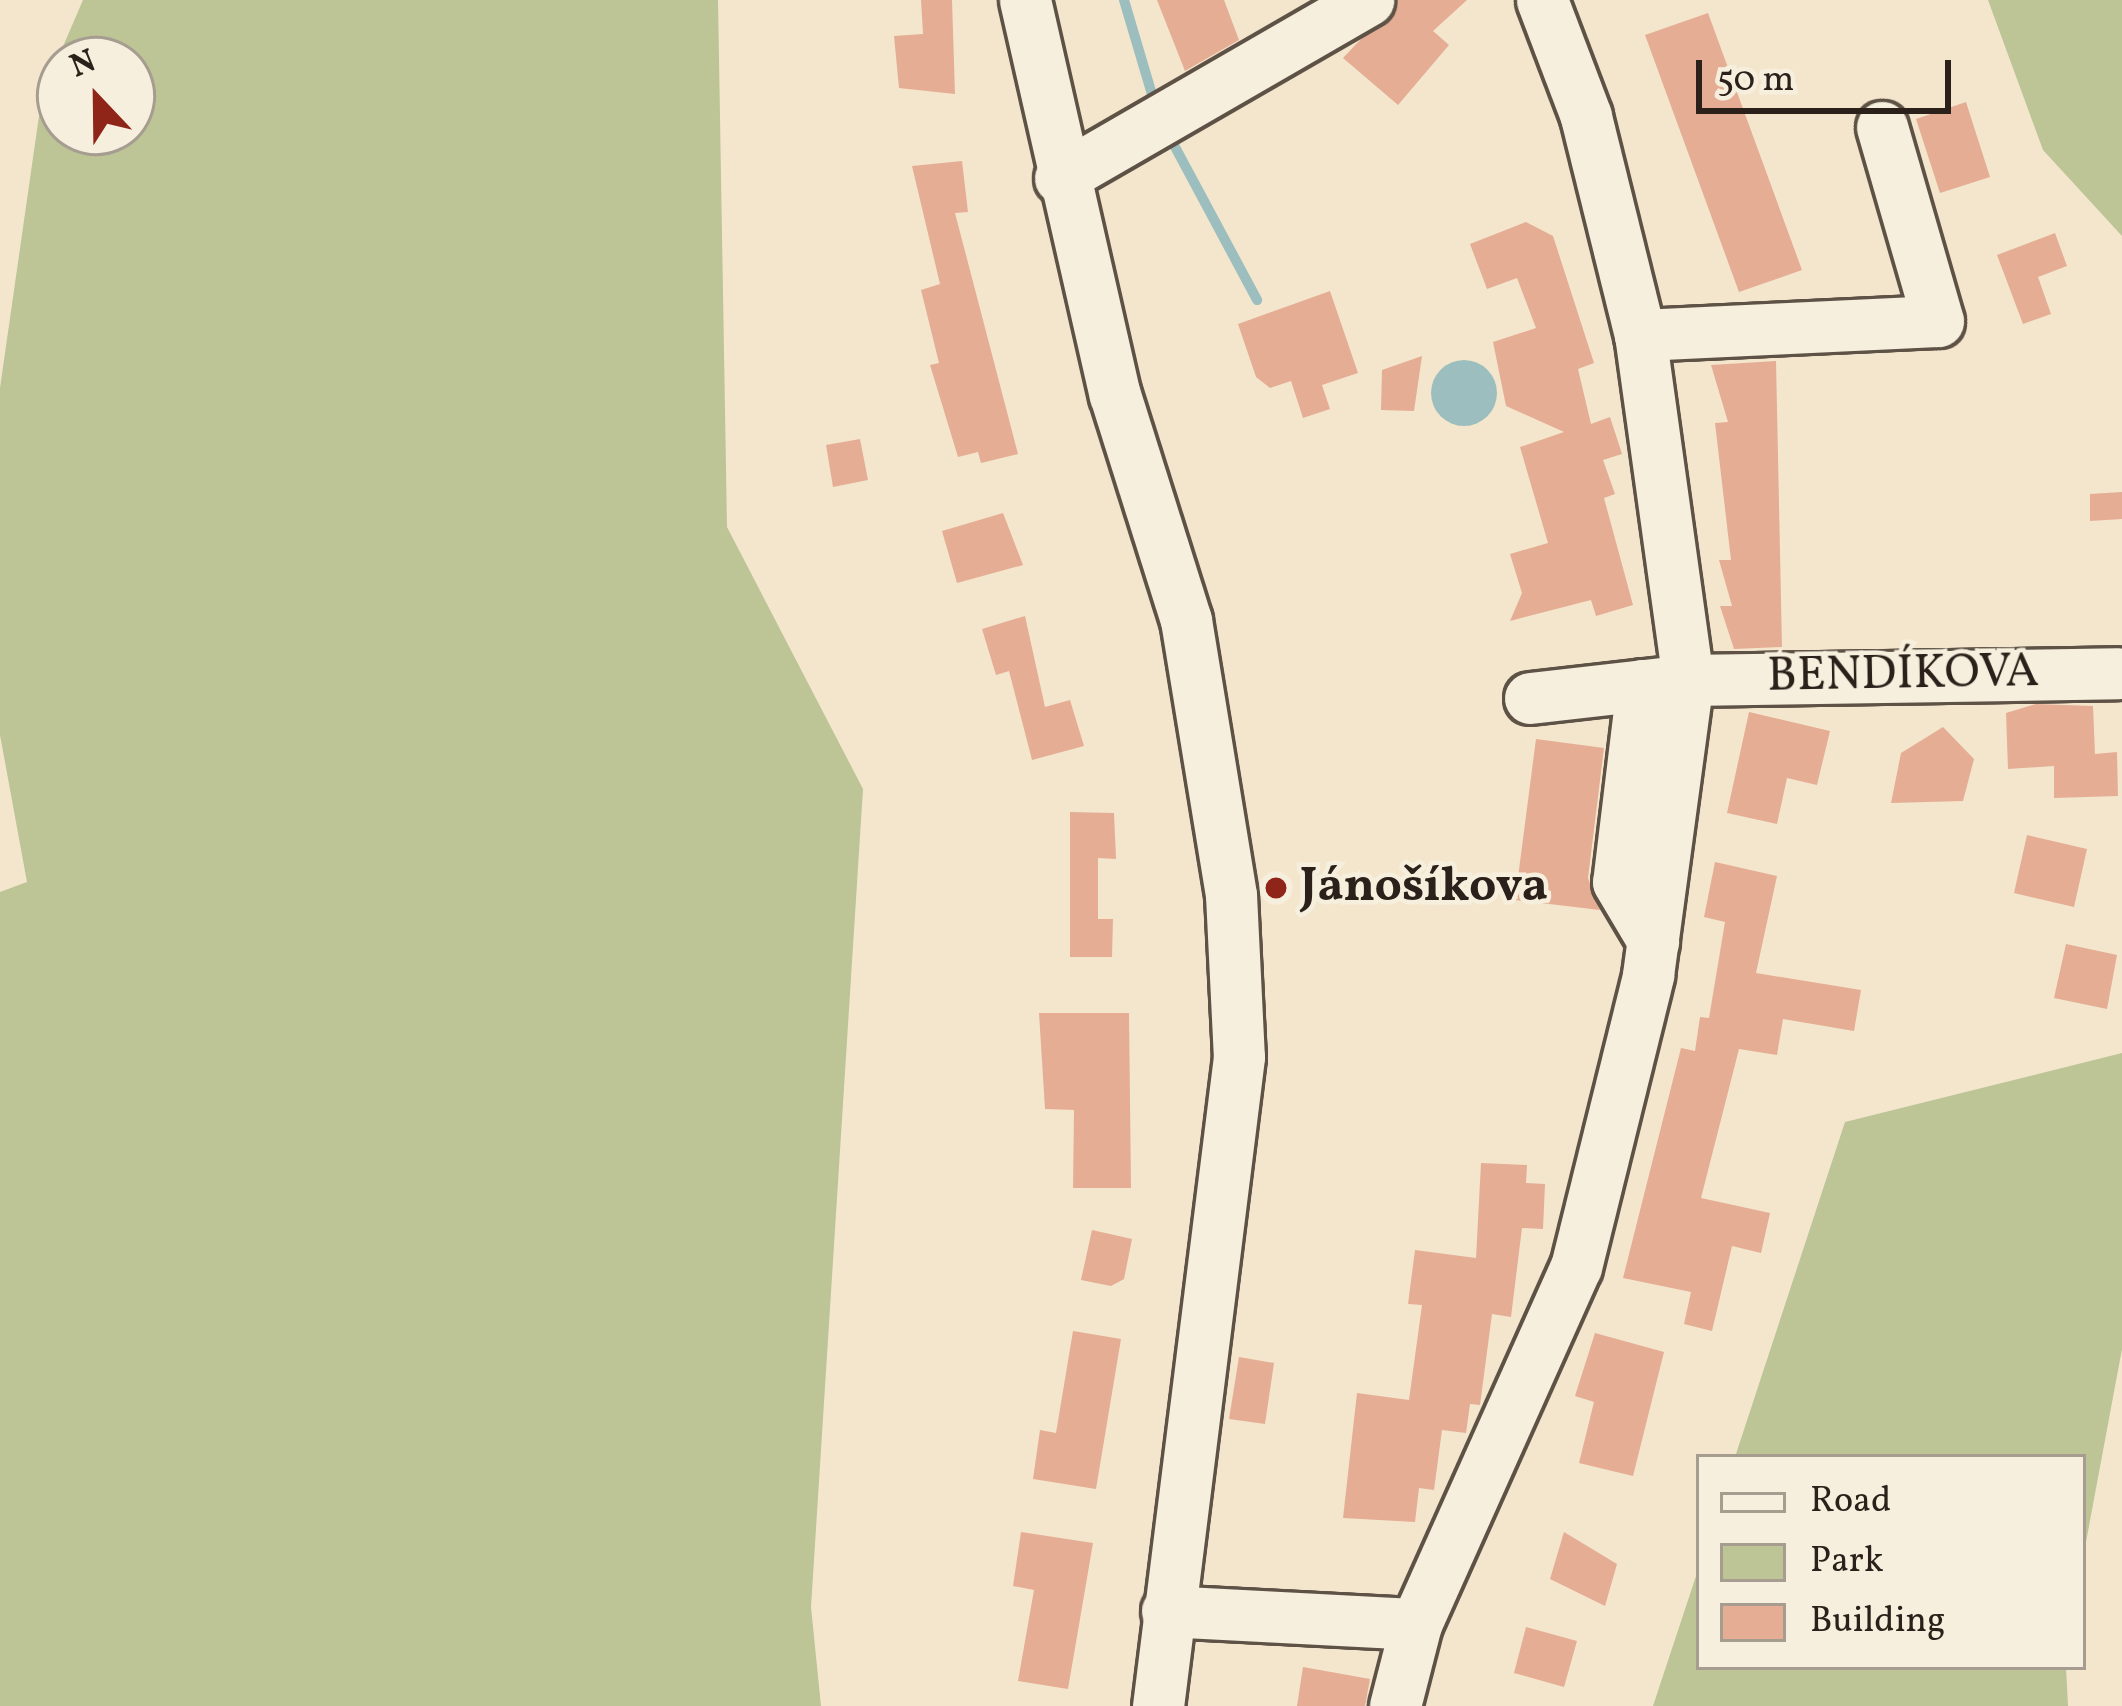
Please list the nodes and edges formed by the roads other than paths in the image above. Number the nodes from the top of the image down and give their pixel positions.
1 (1024, 0) edge
2 (1368, 0) edge
3 (1542, 0) edge
4 (1882, 127) dead end
5 (1060, 178) junction
6 (1640, 334) junction
7 (2120, 670) edge
8 (1665, 683) junction
9 (1530, 698) dead end
10 (1167, 1611) junction
11 (1416, 1624) junction
12 (1158, 1706) edge
13 (1396, 1706) edge

1 - 5 street
2 - 5 street
3 - 6 street
4 - 6 street
5 - 10 street
6 - 8 street
7 - 8 street, BENDÍKOVA
8 - 9 street, BENDÍKOVA
8 - 11 street
10 - 11 street
10 - 12 street
11 - 13 street

